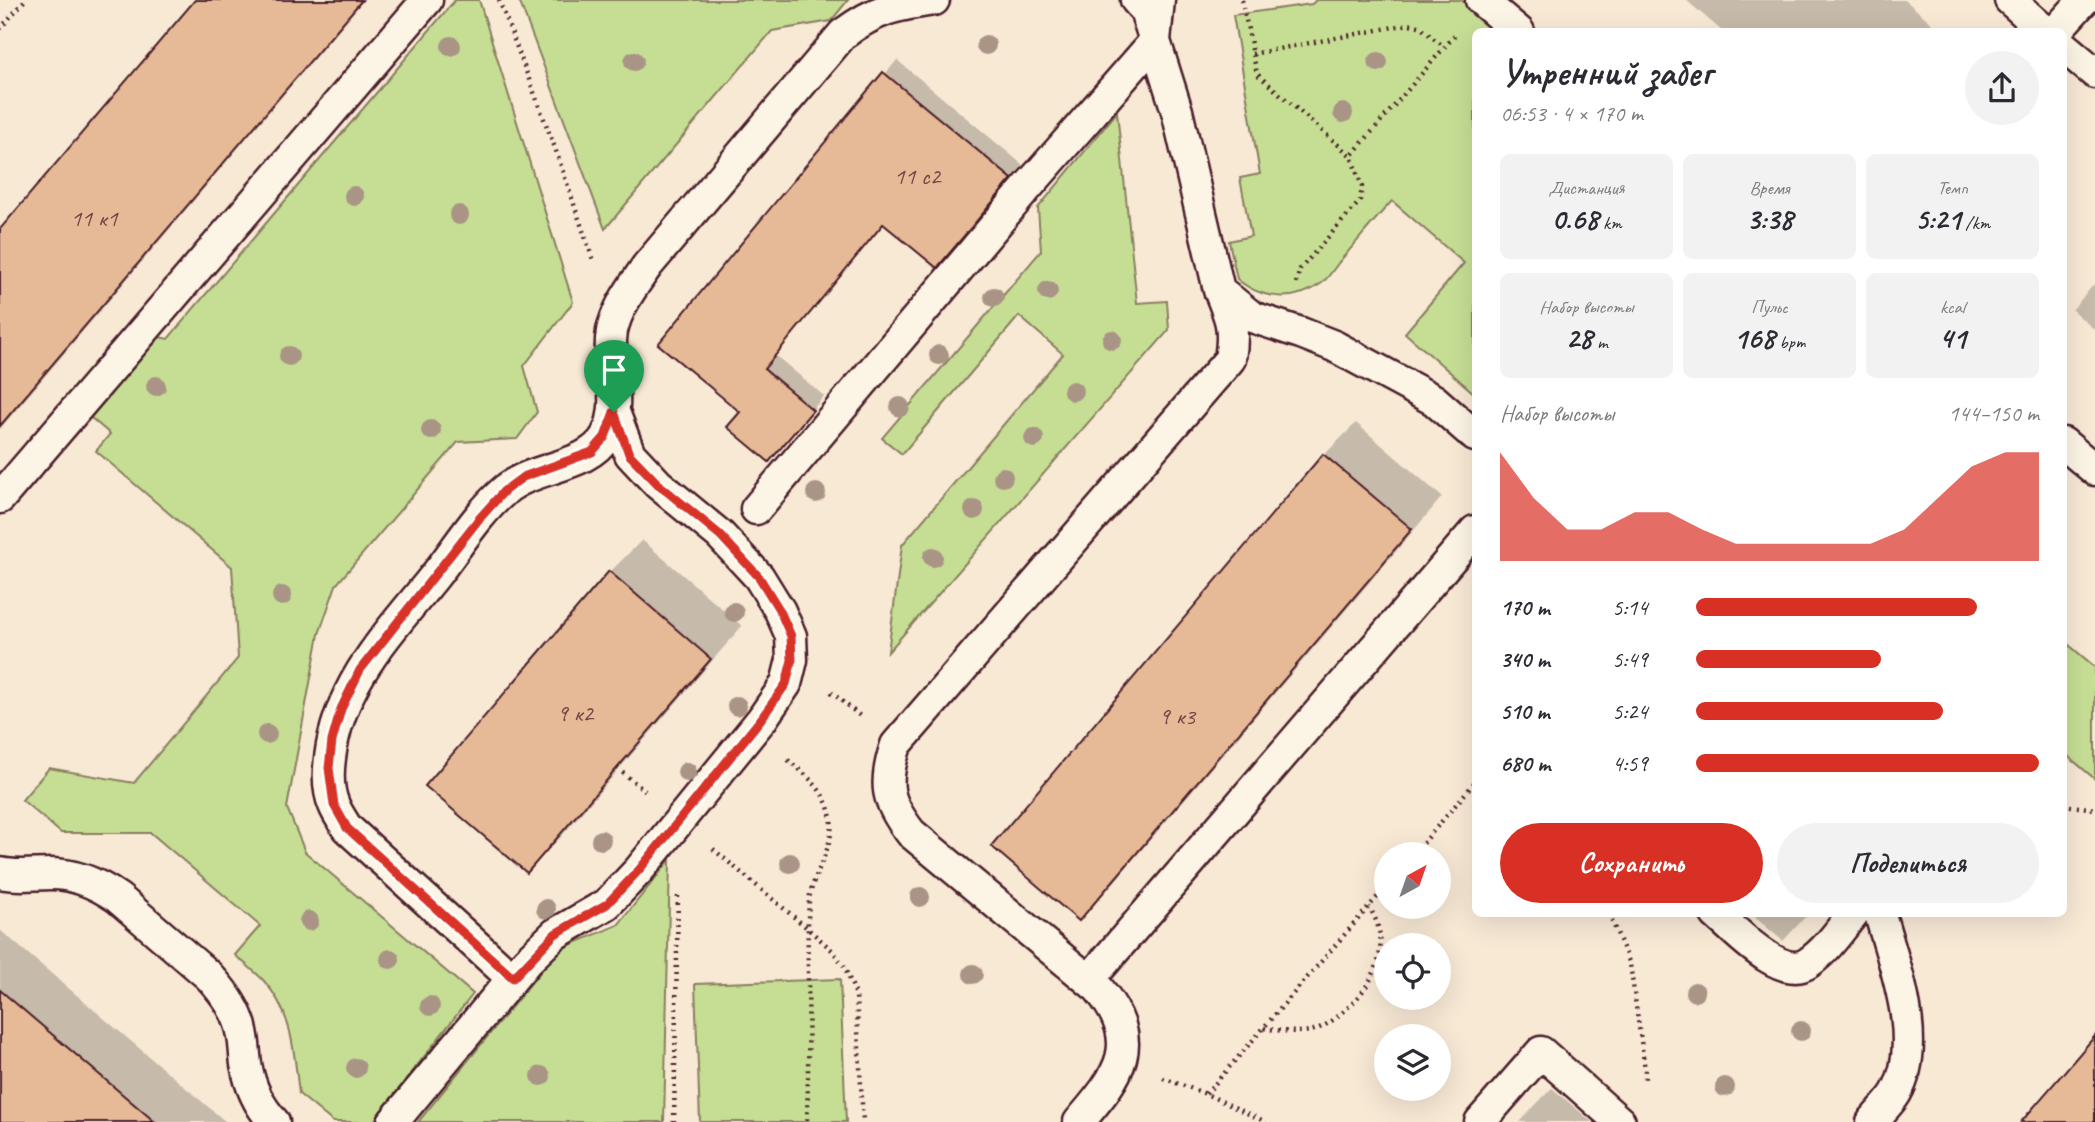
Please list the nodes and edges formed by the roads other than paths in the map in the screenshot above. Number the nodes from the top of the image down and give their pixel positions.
1 (427, 0) edge
2 (934, 0) edge
3 (1136, 0) edge
4 (1159, 0) edge
5 (2010, 0) edge
6 (2084, 0) edge
7 (1482, 1) edge
8 (1514, 28) edge
9 (2042, 28) edge
10 (2059, 28) edge
11 (1155, 41) junction
12 (2067, 49) edge
13 (2095, 73) edge
14 (1219, 290) junction
15 (1305, 334) junction
16 (1230, 359) junction
17 (614, 412) junction
18 (1472, 433) edge
19 (2067, 446) edge
20 (2095, 470) edge
21 (0, 498) edge
22 (756, 509) dead end
23 (1472, 534) edge
24 (0, 873) edge
25 (1719, 917) edge
26 (1851, 917) edge
27 (1881, 917) edge
28 (513, 978) junction
29 (1089, 980) junction
30 (274, 1122) edge
31 (393, 1122) edge
32 (1079, 1122) edge
33 (1480, 1122) edge
34 (1620, 1122) edge
35 (1872, 1122) edge

1 - 21 lane
2 - 17 lane
3 - 11 lane
4 - 11 lane
5 - 9 lane
6 - 10 lane
7 - 8 lane
11 - 14 lane
11 - 22 lane
12 - 13 lane
14 - 15 lane
14 - 16 lane
15 - 16 lane
15 - 18 lane
16 - 29 lane
17 - 28 lane
17 - 28 lane
19 - 20 lane
23 - 29 lane
24 - 30 lane
25 - 26 lane
27 - 35 lane
28 - 31 lane
29 - 32 lane
33 - 34 lane

